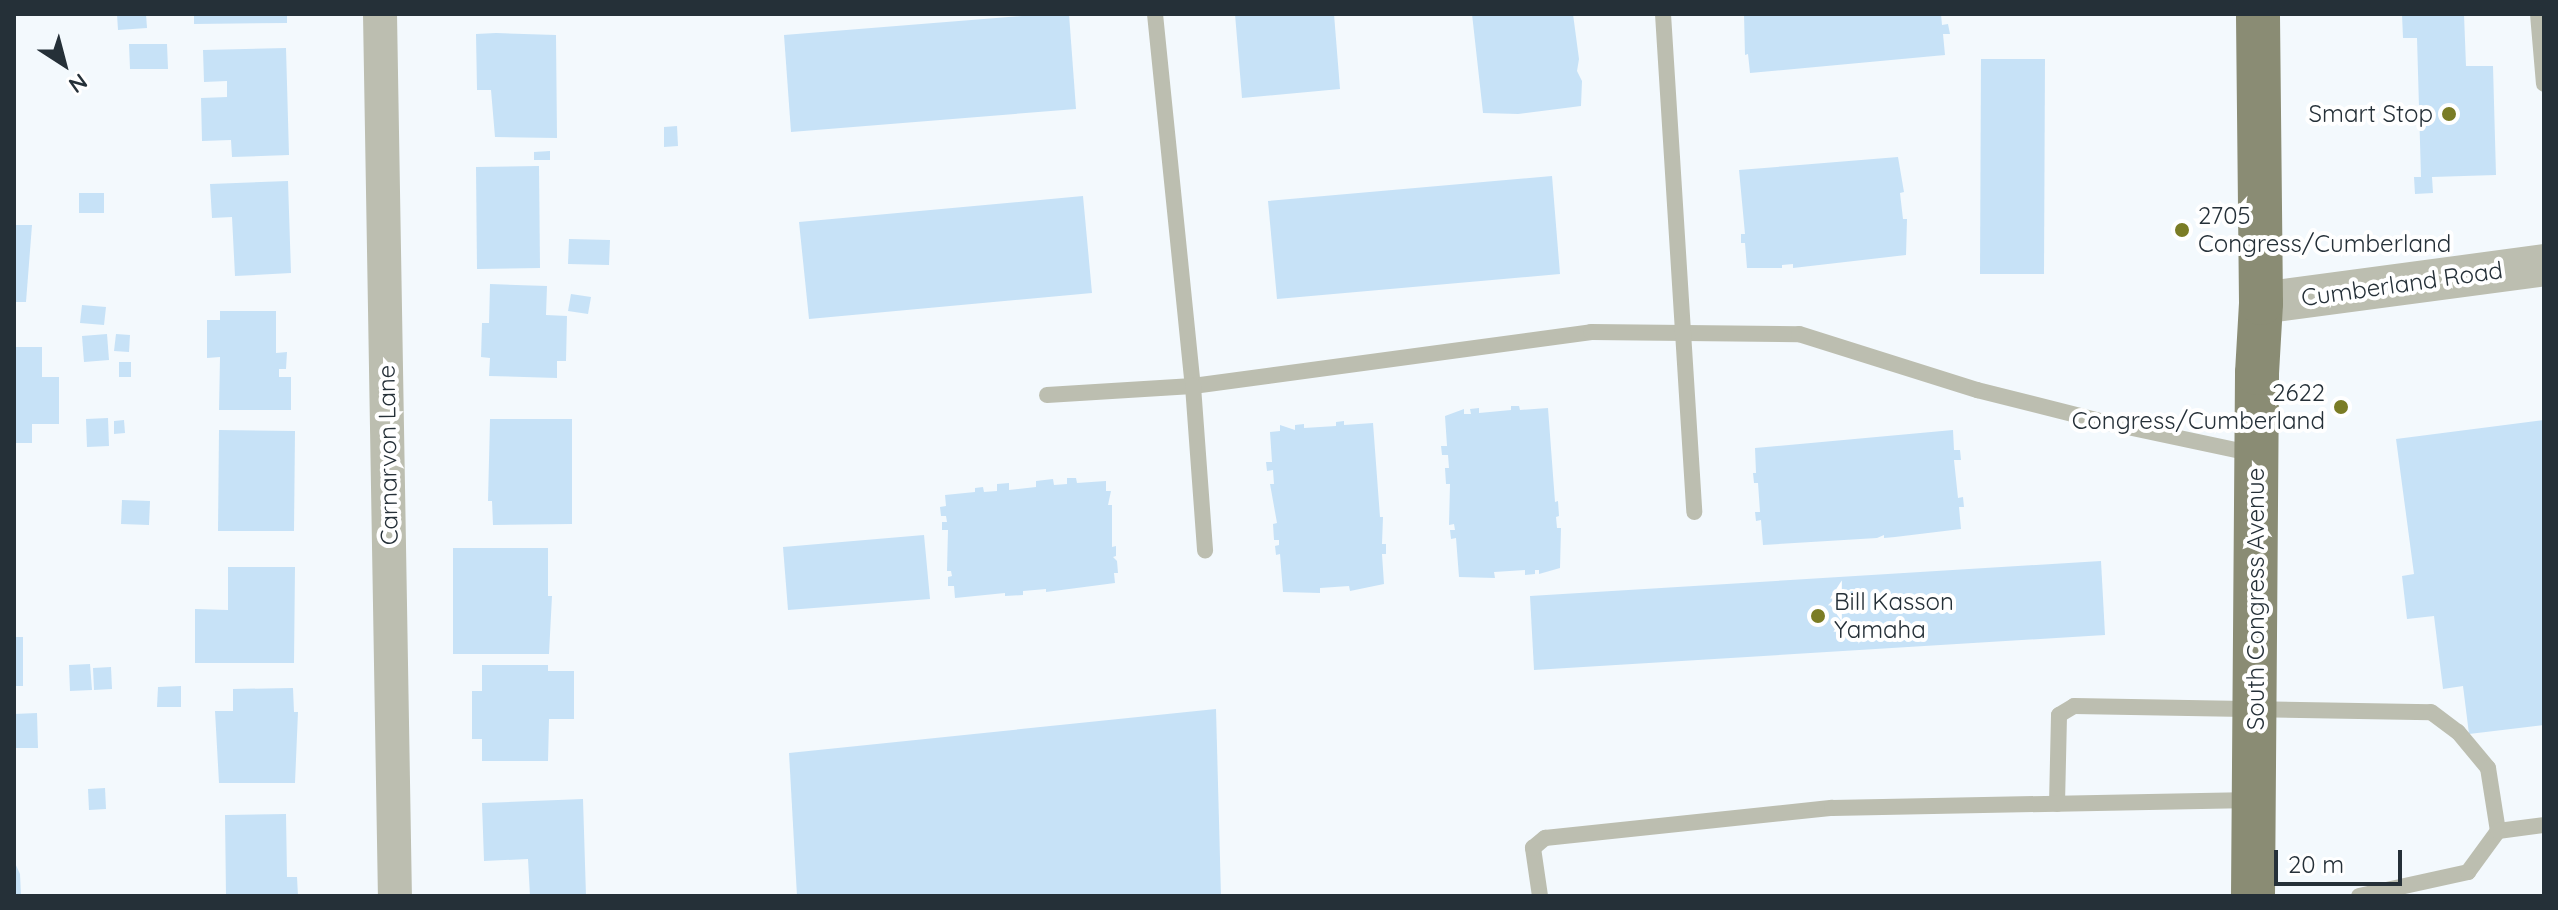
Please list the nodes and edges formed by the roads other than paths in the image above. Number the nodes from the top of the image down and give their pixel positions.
1 (380, 14) edge
2 (1155, 14) edge
3 (1663, 14) edge
4 (2258, 14) edge
5 (2538, 14) edge
6 (2544, 84) edge
7 (2544, 265) edge
8 (2261, 303) junction
9 (1682, 333) junction
10 (1193, 386) junction
11 (1047, 395) dead end
12 (2256, 454) junction
13 (1694, 512) dead end
14 (1205, 551) dead end
15 (2256, 711) junction
16 (2255, 800) junction
17 (2057, 804) junction
18 (2544, 825) edge
19 (2498, 831) junction
20 (395, 896) edge
21 (1540, 896) edge
22 (2253, 896) edge
23 (2359, 896) edge

1 - 20 street, Carnarvon Lane
2 - 10 lane
3 - 9 lane
4 - 8 main road, South Congress Avenue
5 - 6 lane
7 - 8 street, Cumberland Road
8 - 12 main road, South Congress Avenue
9 - 10 lane
9 - 12 lane
9 - 13 lane
10 - 11 lane
10 - 14 lane
12 - 15 main road, South Congress Avenue
15 - 16 main road, South Congress Avenue
15 - 17 lane
15 - 19 lane
16 - 17 lane
16 - 22 main road, South Congress Avenue
17 - 21 lane
18 - 19 lane
19 - 23 lane

